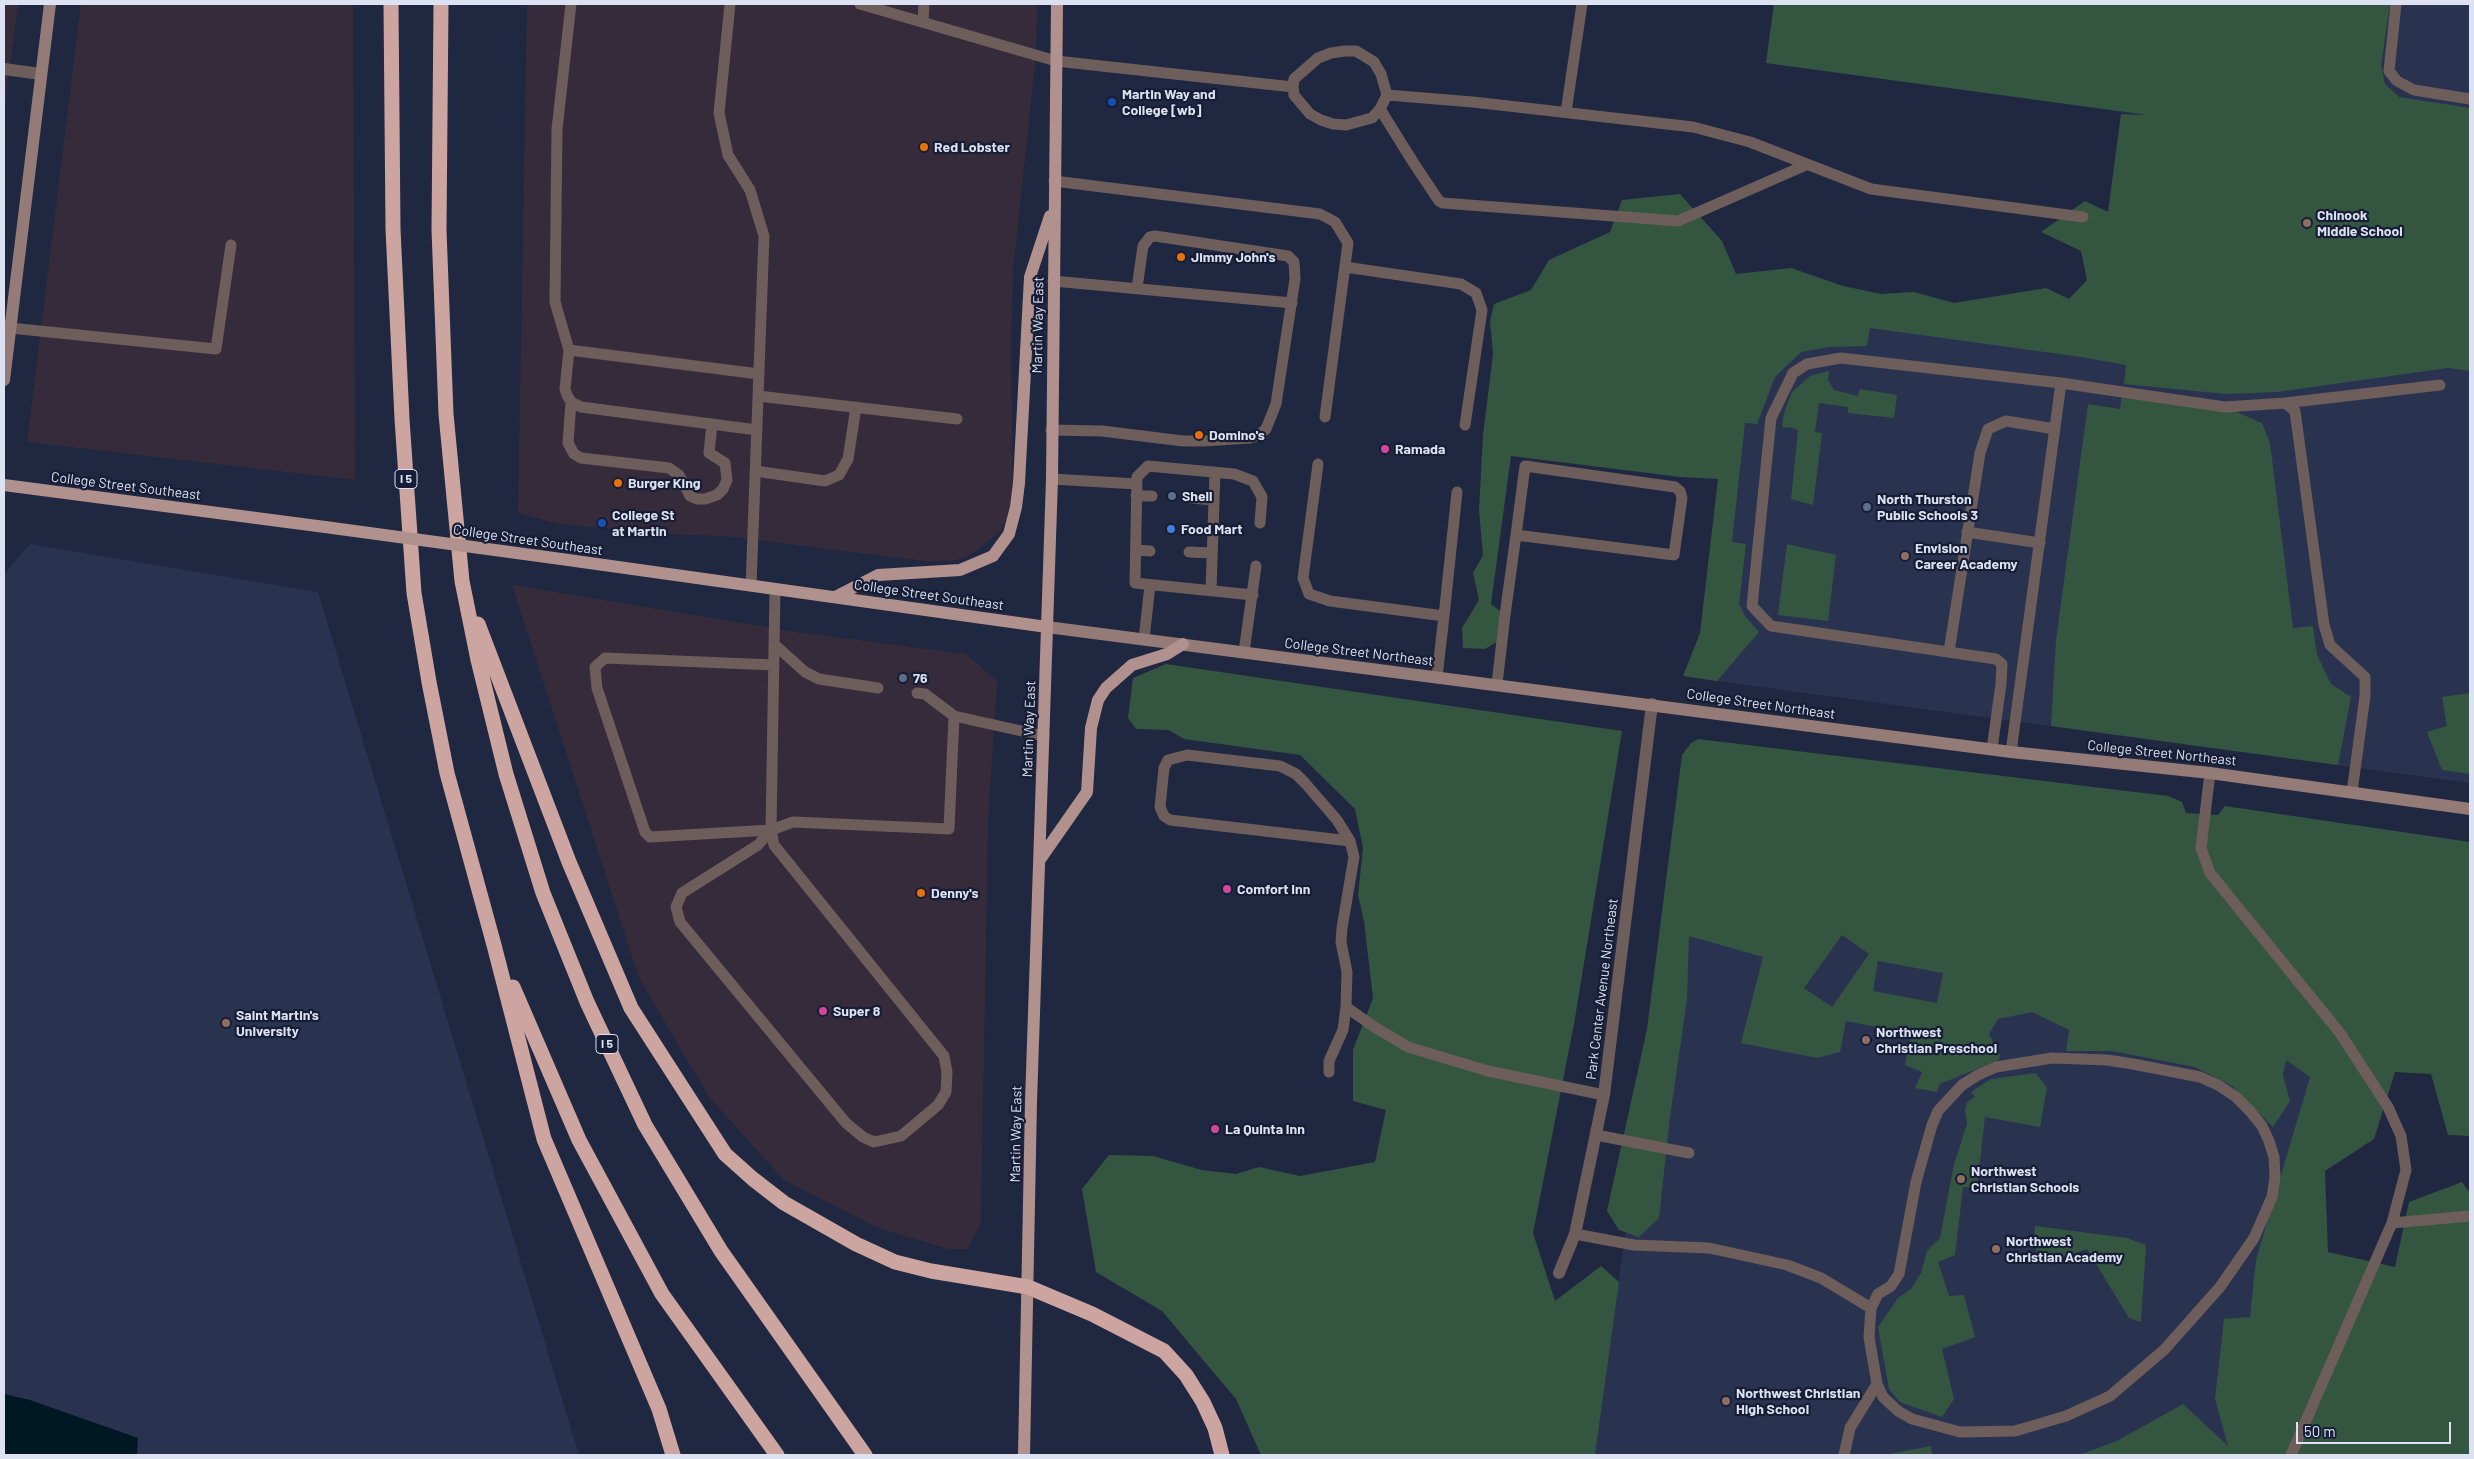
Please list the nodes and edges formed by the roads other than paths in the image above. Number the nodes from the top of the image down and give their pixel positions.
1 (50, 4) edge
2 (391, 4) edge
3 (441, 4) edge
4 (571, 4) edge
5 (730, 4) edge
6 (860, 4) edge
7 (924, 4) edge
8 (1057, 4) edge
9 (1582, 4) edge
10 (2396, 4) edge
11 (923, 22) junction
12 (1056, 61) junction
13 (4, 69) edge
14 (41, 74) junction
15 (1293, 87) junction
16 (1387, 95) junction
17 (2470, 99) edge
18 (1380, 109) junction
19 (1566, 112) junction
20 (1806, 165) junction
21 (1054, 181) junction
22 (1054, 204) junction
23 (2082, 217) dead end
24 (231, 245) dead end
25 (1345, 267) junction
26 (1053, 280) junction
27 (1137, 288) junction
28 (1292, 303) junction
29 (10, 328) junction
30 (569, 350) junction
31 (759, 374) junction
32 (4, 380) edge
33 (2062, 383) junction
34 (2440, 385) dead end
35 (758, 396) junction
36 (571, 402) junction
37 (2285, 403) junction
38 (856, 407) junction
39 (1325, 417) dead end
40 (957, 419) dead end
41 (712, 424) junction
42 (1466, 424) dead end
43 (2055, 429) junction
44 (757, 430) junction
45 (1051, 430) junction
46 (1318, 464) dead end
47 (755, 471) junction
48 (1215, 472) junction
49 (1052, 479) junction
50 (1137, 484) junction
51 (4, 485) edge
52 (1457, 492) dead end
53 (1136, 496) junction
54 (1152, 496) dead end
55 (1191, 498) dead end
56 (1214, 500) junction
57 (1260, 524) dead end
58 (1967, 532) junction
59 (1516, 534) junction
60 (2040, 543) junction
61 (1136, 550) junction
62 (1150, 551) dead end
63 (1189, 552) dead end
64 (1212, 553) junction
65 (1256, 566) dead end
66 (462, 581) junction
67 (1150, 585) junction
68 (750, 586) junction
69 (775, 589) junction
70 (1211, 590) junction
71 (1253, 595) junction
72 (835, 597) junction
73 (1444, 616) junction
74 (1047, 627) junction
75 (1144, 639) junction
76 (774, 644) junction
77 (1183, 644) junction
78 (1244, 652) junction
79 (1949, 652) junction
80 (774, 665) junction
81 (1437, 677) junction
82 (1496, 684) junction
83 (878, 688) dead end
84 (917, 693) dead end
85 (1652, 704) junction
86 (954, 716) junction
87 (1044, 736) junction
88 (1992, 749) junction
89 (2011, 752) junction
90 (2210, 773) junction
91 (2352, 792) junction
92 (2470, 810) edge
93 (771, 830) junction
94 (1350, 841) junction
95 (1041, 858) junction
96 (494, 945) junction
97 (1346, 1007) junction
98 (1329, 1072) dead end
99 (1604, 1095) junction
100 (1596, 1135) junction
101 (1689, 1154) dead end
102 (2470, 1216) edge
103 (2392, 1223) junction
104 (1575, 1234) junction
105 (1559, 1274) dead end
106 (1028, 1287) junction
107 (1871, 1308) junction
108 (1877, 1384) junction
109 (673, 1455) edge
110 (777, 1455) edge
111 (865, 1455) edge
112 (1024, 1455) edge
113 (1222, 1455) edge
114 (1844, 1455) edge
115 (2291, 1455) edge

1 - 14 street
2 - 96 highway, I 5
3 - 66 highway, I 5
4 - 30 lane
5 - 31 lane
6 - 11 lane
7 - 11 lane
8 - 12 main road, Martin Way East
9 - 19 lane
10 - 17 lane
11 - 12 lane
12 - 15 lane
12 - 21 main road, Martin Way East
13 - 14 street
14 - 29 street
15 - 16 lane
15 - 18 lane
16 - 18 lane
16 - 19 lane
18 - 20 lane
19 - 20 lane
20 - 23 lane
21 - 22 main road, Martin Way East
21 - 25 lane
22 - 26 main road, Martin Way East
22 - 72 main road
24 - 29 lane
25 - 39 lane
25 - 42 lane
26 - 27 lane
26 - 45 main road, Martin Way East
27 - 28 lane
27 - 28 lane
28 - 45 lane
29 - 32 street
30 - 31 lane
30 - 36 lane
31 - 35 lane
33 - 37 lane
33 - 43 lane
33 - 79 lane
34 - 37 lane
35 - 38 lane
35 - 44 lane
36 - 41 lane
36 - 41 lane
37 - 91 lane
38 - 40 lane
38 - 47 lane
41 - 44 lane
43 - 58 lane
43 - 60 lane
44 - 47 lane
45 - 49 main road, Martin Way East
46 - 73 lane
47 - 68 lane
48 - 50 lane
48 - 56 lane
48 - 57 lane
49 - 50 lane
49 - 74 main road, Martin Way East
50 - 53 lane
51 - 68 main road, College Street Southeast, bridge
52 - 73 lane
53 - 54 lane
53 - 61 lane
55 - 56 lane
56 - 64 lane
58 - 60 lane
58 - 79 lane
59 - 59 lane
59 - 82 lane
60 - 89 lane
61 - 62 lane
61 - 67 lane
63 - 64 lane
64 - 70 lane
65 - 71 lane
66 - 106 highway
66 - 111 highway, I 5
67 - 70 lane
67 - 75 lane
68 - 69 main road, College Street Southeast
69 - 72 main road, College Street Southeast
69 - 76 lane
70 - 71 lane
71 - 78 lane
72 - 74 main road, College Street Southeast
73 - 81 lane
74 - 75 street, College Street Northeast
74 - 87 main road, Martin Way East
75 - 77 street, College Street Northeast
76 - 80 lane
76 - 83 lane
77 - 78 street, College Street Northeast
77 - 95 main road
78 - 81 street, College Street Northeast
79 - 88 lane
80 - 93 lane
80 - 93 lane
81 - 82 street, College Street Northeast
82 - 85 street, College Street Northeast
84 - 86 lane
85 - 88 street, College Street Northeast
85 - 99 street, Park Center Avenue Northeast
86 - 87 lane
86 - 93 lane
87 - 95 main road, Martin Way East
88 - 89 street, College Street Northeast
89 - 90 street, College Street Northeast
90 - 91 street, College Street Northeast
90 - 103 lane
91 - 92 street, College Street Northeast
93 - 93 lane
94 - 94 lane
94 - 97 lane
95 - 106 main road, Martin Way East
96 - 109 highway
96 - 110 highway, I 5
97 - 98 lane
97 - 99 lane
99 - 100 street, Park Center Avenue Northeast
100 - 101 lane
100 - 104 street, Park Center Avenue Northeast
102 - 103 lane
103 - 115 lane
104 - 105 street, Park Center Avenue Northeast
104 - 107 lane
106 - 112 main road, Martin Way East
106 - 113 highway
107 - 108 lane
107 - 108 lane
108 - 114 lane

